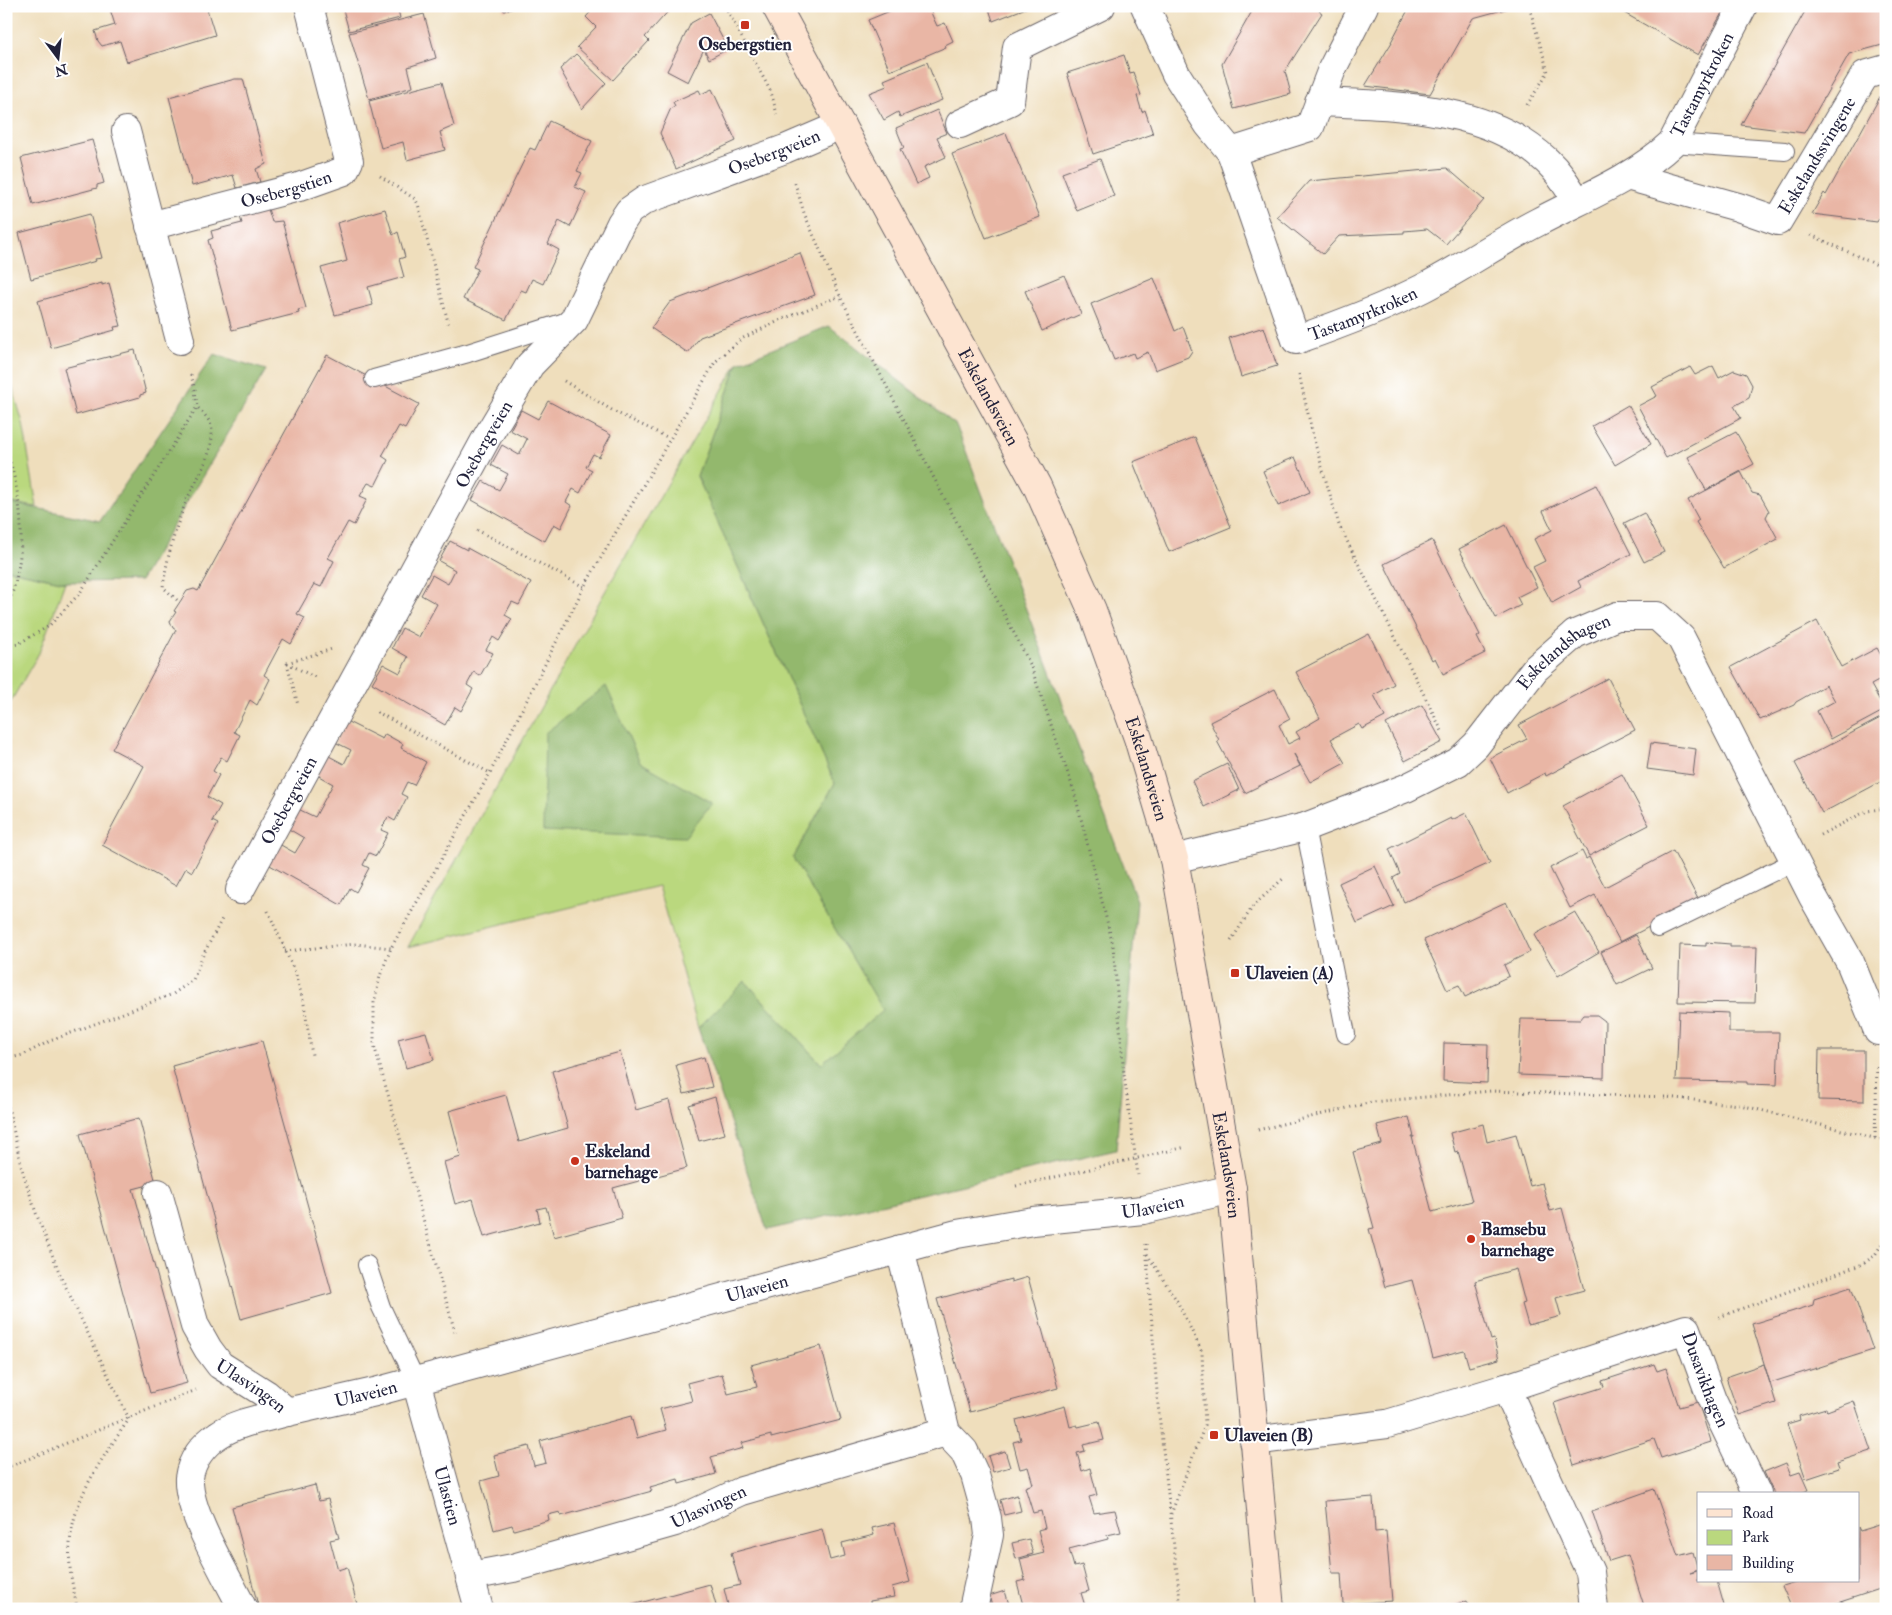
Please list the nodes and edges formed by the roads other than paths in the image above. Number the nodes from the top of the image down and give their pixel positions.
1 (309, 6) edge
2 (776, 6) edge
3 (1101, 6) edge
4 (1145, 6) edge
5 (1364, 6) edge
6 (1743, 6) edge
7 (1886, 69) edge
8 (1319, 102) junction
9 (960, 124) dead end
10 (842, 125) junction
11 (126, 132) dead end
12 (1672, 143) junction
13 (1785, 151) dead end
14 (1231, 152) junction
15 (1626, 176) junction
16 (1577, 201) junction
17 (150, 226) junction
18 (574, 320) junction
19 (180, 340) road end
20 (374, 379) dead end
21 (1305, 827) junction
22 (1792, 856) junction
23 (1174, 859) junction
24 (240, 890) road end
25 (1658, 928) dead end
26 (1878, 1032) road end
27 (1346, 1034) dead end
28 (1232, 1189) junction
29 (158, 1193) dead end
30 (900, 1249) junction
31 (367, 1265) dead end
32 (416, 1381) junction
33 (1506, 1388) junction
34 (287, 1412) junction
35 (946, 1432) junction
36 (1254, 1441) junction
37 (1757, 1492) edge
38 (470, 1576) junction
39 (242, 1609) edge
40 (478, 1609) edge
41 (973, 1609) edge
42 (1270, 1609) edge
43 (1594, 1609) edge

1 - 17 street, Osebergstien
2 - 10 main road, Eskelandsveien
3 - 9 street
4 - 14 street, Tastamyrkroken
5 - 8 street
6 - 12 street, Tastamyrkroken
7 - 15 street, Eskelandssvingene
8 - 14 street
8 - 16 street
10 - 18 street, Osebergveien
10 - 23 main road, Eskelandsveien
11 - 17 street
12 - 13 lane
12 - 15 street, Tastamyrkroken
14 - 16 street, Tastamyrkroken
15 - 16 street, Tastamyrkroken
17 - 19 street
18 - 20 lane
18 - 24 street, Osebergveien
21 - 22 street, Eskelandshagen
21 - 23 street, Eskelandshagen
21 - 27 lane
22 - 25 lane
22 - 26 street, Eskelandshagen
23 - 28 main road, Eskelandsveien
28 - 30 street, Ulaveien
28 - 36 main road, Eskelandsveien
29 - 34 street, Ulasvingen
30 - 32 street, Ulaveien
30 - 35 street
31 - 32 lane
32 - 34 street, Ulaveien
32 - 38 street, Ulastien
33 - 36 street, Dusavikhagen
33 - 37 street, Dusavikhagen
33 - 43 street
34 - 39 street, Ulasvingen
35 - 38 street, Ulasvingen
35 - 41 street
36 - 42 main road, Eskelandsveien
38 - 40 street, Ulastien

